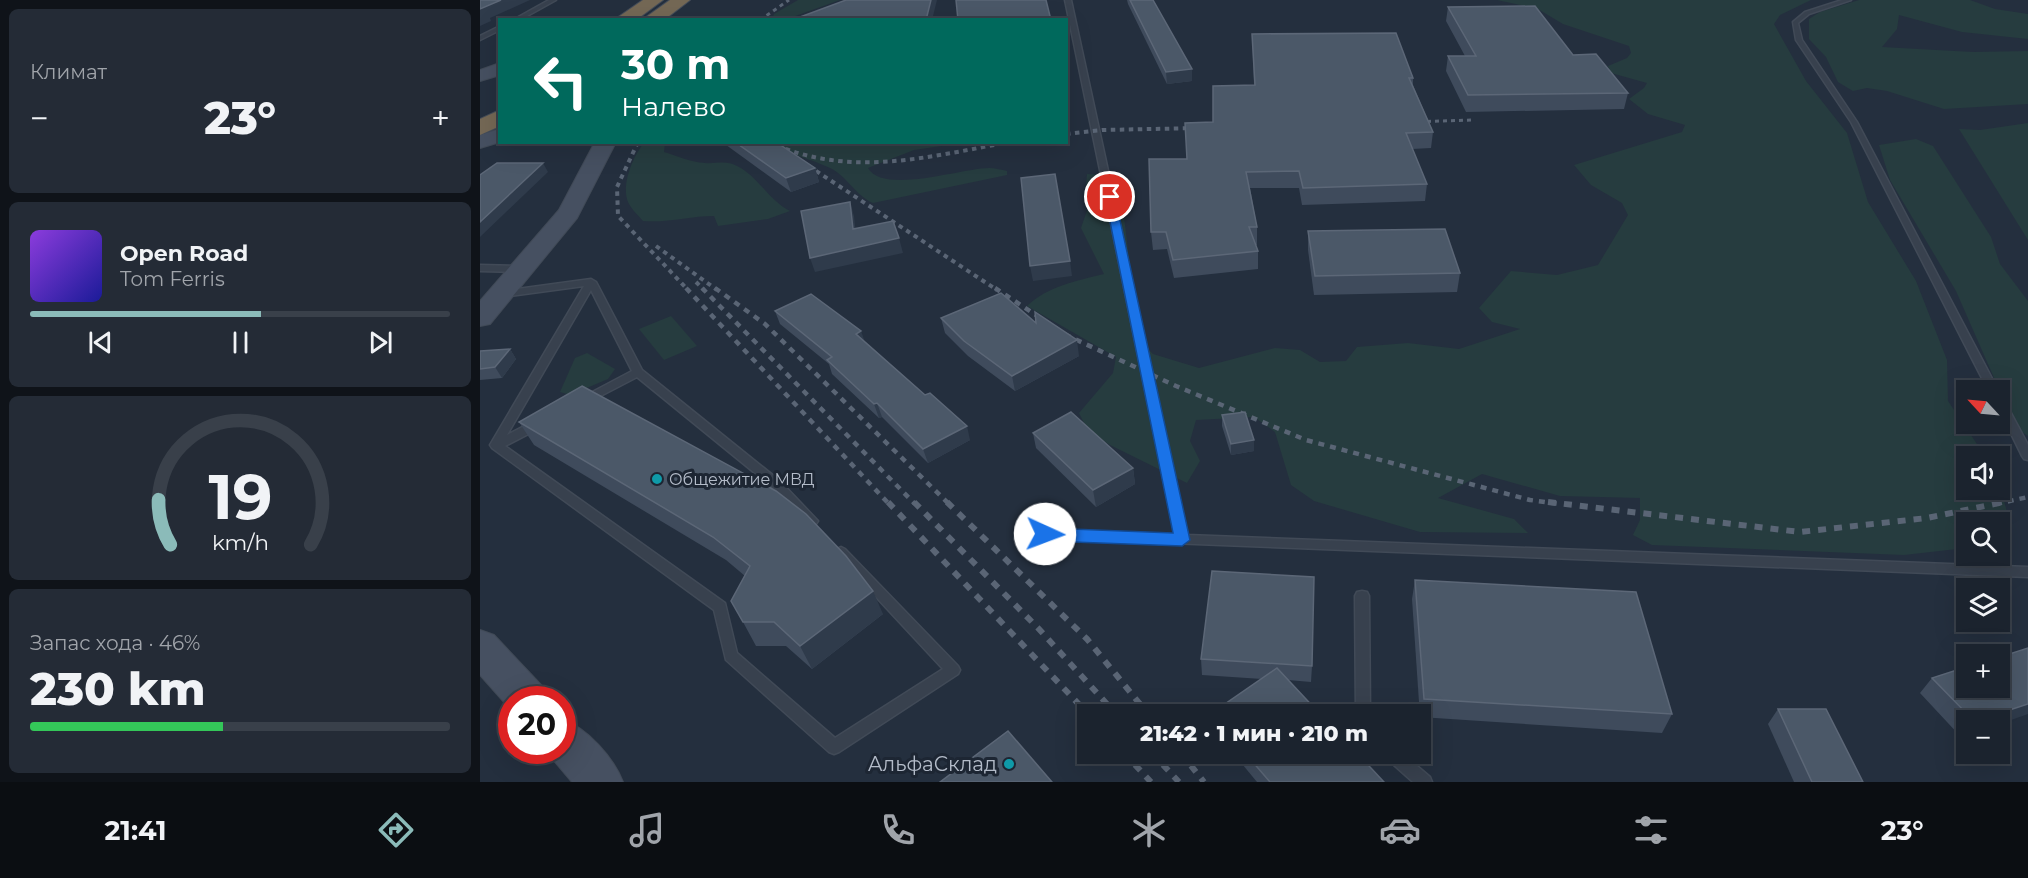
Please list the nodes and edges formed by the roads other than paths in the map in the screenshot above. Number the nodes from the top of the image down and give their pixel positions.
1 (553, 0) edge
2 (655, 0) edge
3 (682, 0) edge
4 (1068, 0) edge
5 (1848, 0) edge
6 (645, 15) edge
7 (519, 18) edge
8 (628, 18) edge
9 (498, 29) edge
10 (480, 38) edge
11 (498, 69) edge
12 (480, 76) edge
13 (498, 95) edge
14 (480, 106) edge
15 (498, 117) edge
16 (480, 128) edge
17 (498, 136) edge
18 (480, 142) edge
19 (605, 147) edge
20 (480, 268) edge
21 (521, 269) junction
22 (591, 282) junction
23 (500, 295) junction
24 (480, 318) edge
25 (638, 372) junction
26 (1989, 380) edge
27 (577, 404) edge
28 (547, 419) edge
29 (2010, 421) edge
30 (496, 446) junction
31 (2028, 456) edge
32 (1022, 534) dead end
33 (1182, 540) junction
34 (2028, 572) edge
35 (1362, 596) dead end
36 (480, 647) edge
37 (515, 686) edge
38 (1363, 704) edge
39 (576, 754) edge
40 (1404, 764) edge
41 (601, 782) edge
42 (1424, 782) edge

1 - 7 lane
2 - 6 highway
3 - 6 highway
4 - 33 lane
5 - 26 lane
6 - 8 street
9 - 10 lane
11 - 12 street
13 - 14 highway
15 - 16 highway
17 - 18 street
19 - 21 street
20 - 21 lane
21 - 23 street
22 - 23 lane
22 - 25 lane
22 - 30 lane
23 - 24 street
25 - 27 lane
25 - 30 lane
28 - 30 lane
29 - 31 lane
32 - 33 lane
33 - 34 lane
35 - 38 lane
36 - 37 street
39 - 41 street
40 - 42 lane

